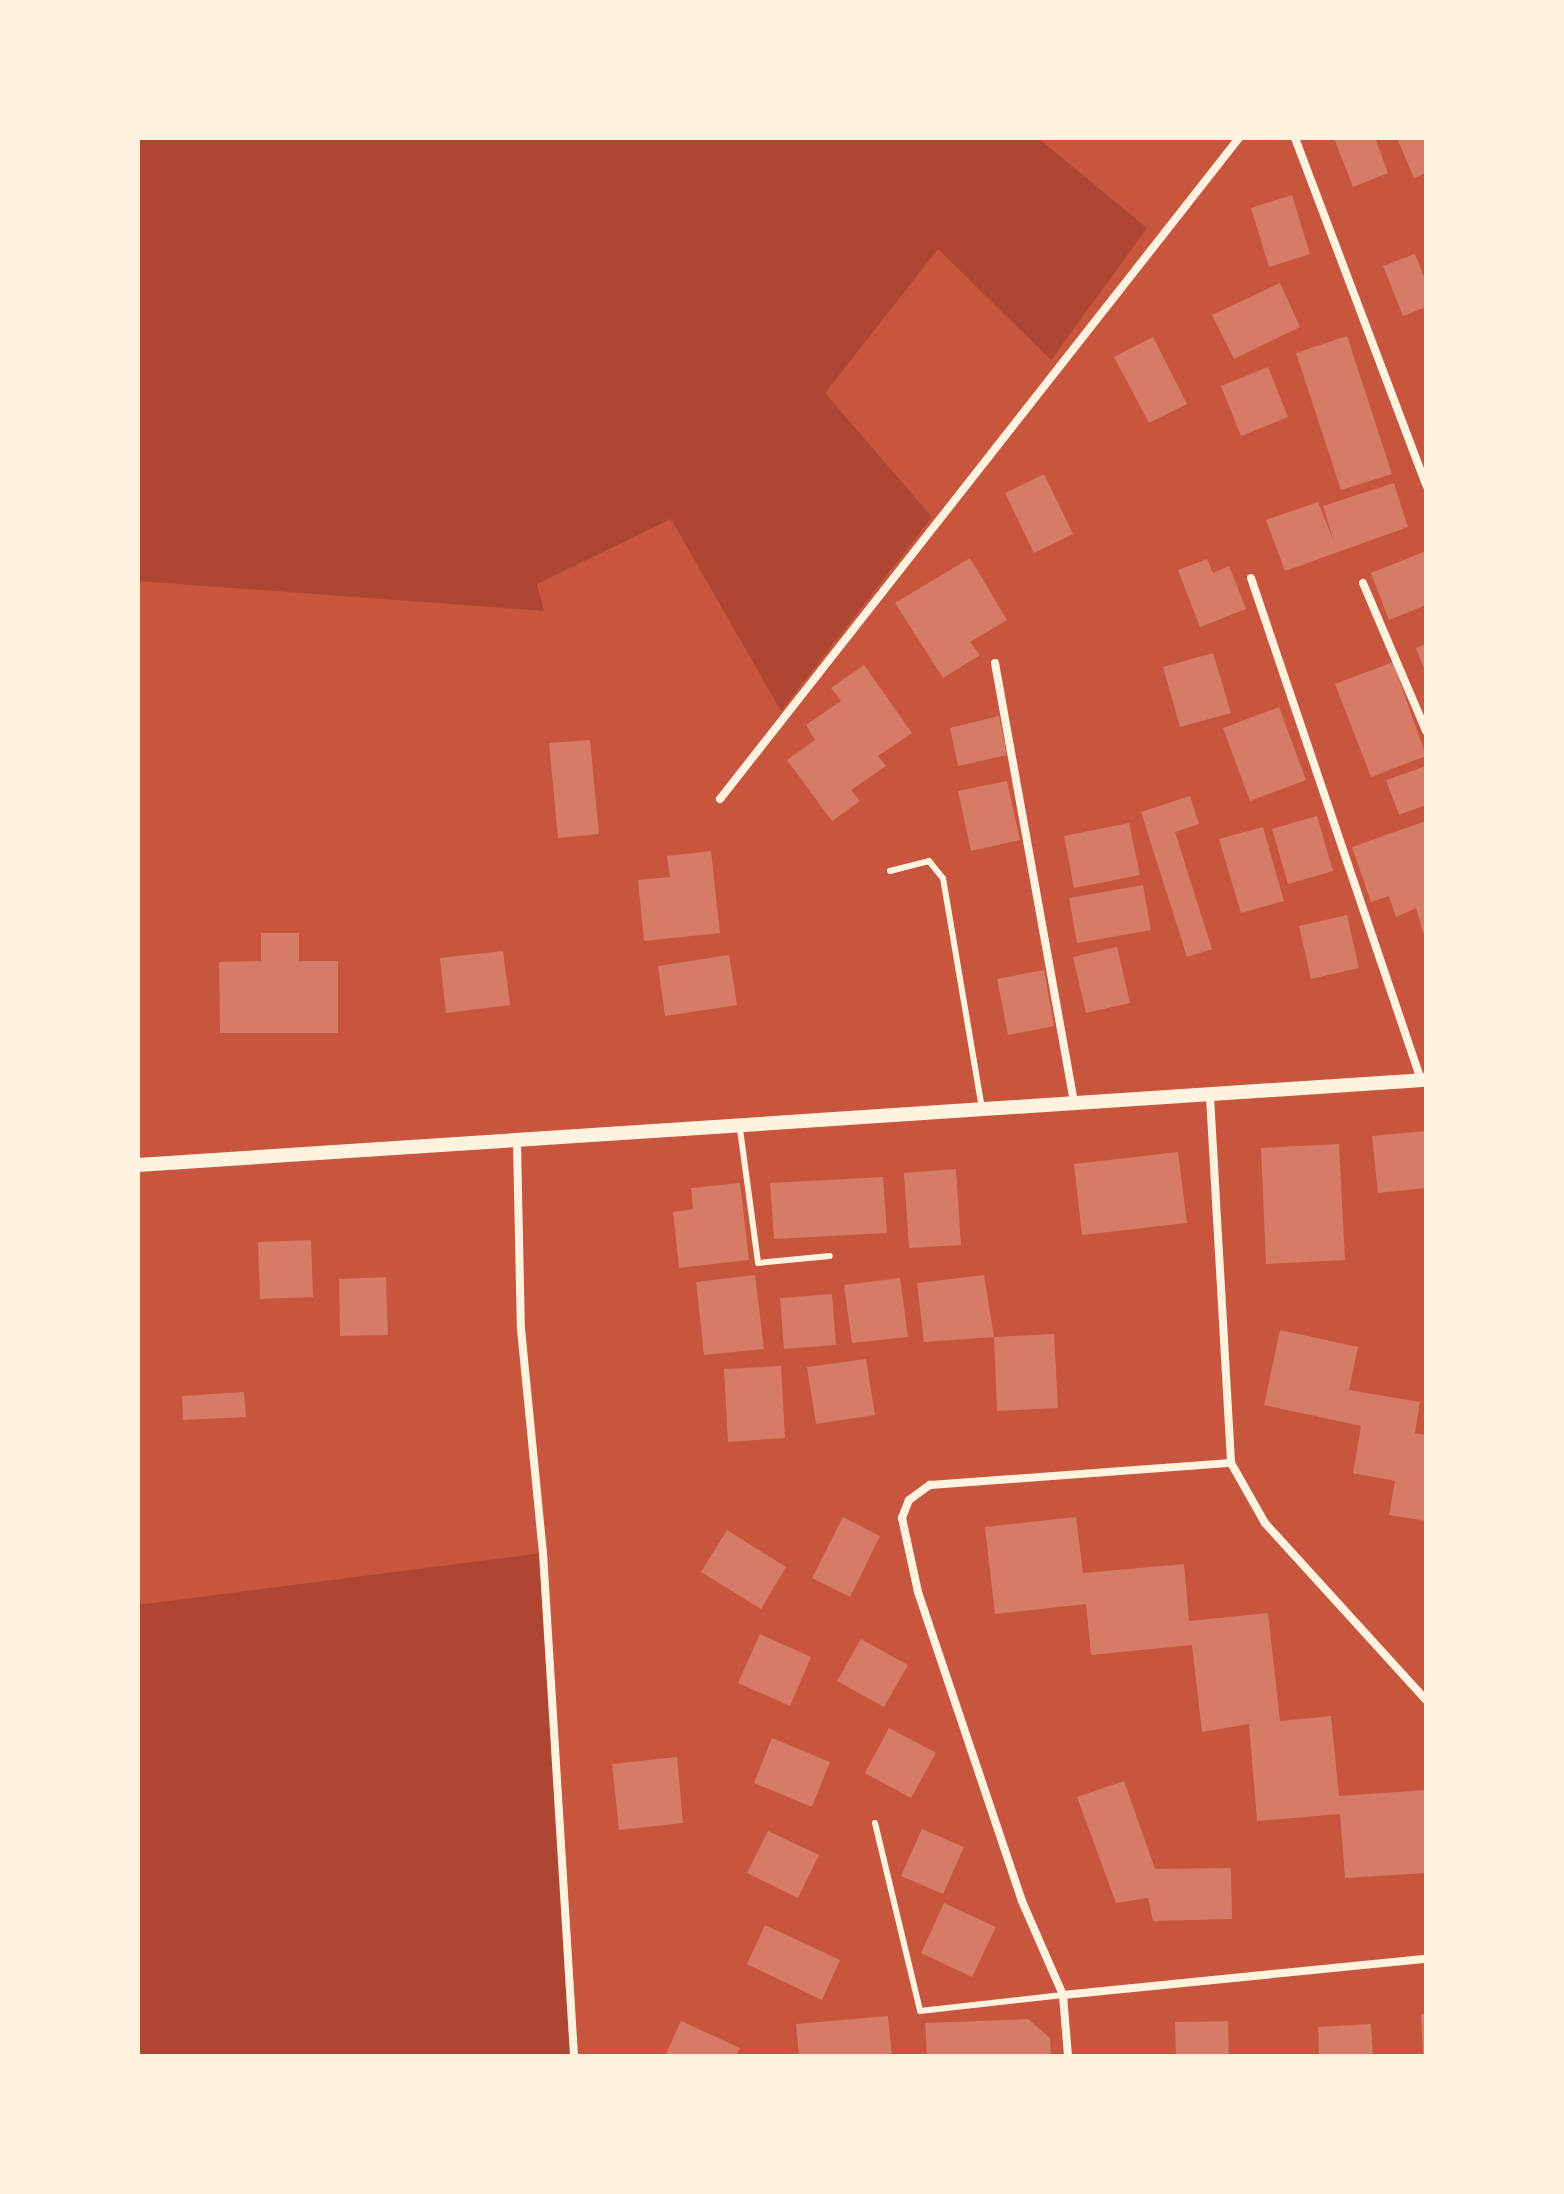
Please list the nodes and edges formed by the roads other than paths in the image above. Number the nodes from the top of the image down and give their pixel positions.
1 (1239, 138) edge
2 (1295, 138) edge
3 (1426, 485) edge
4 (1251, 578) dead end
5 (1363, 583) dead end
6 (995, 663) dead end
7 (1426, 731) edge
8 (720, 799) dead end
9 (890, 871) dead end
10 (1424, 1080) edge
11 (1210, 1097) junction
12 (1075, 1106) junction
13 (983, 1113) junction
14 (740, 1129) junction
15 (517, 1143) junction
16 (138, 1165) edge
17 (830, 1256) dead end
18 (1231, 1463) junction
19 (1426, 1700) edge
20 (875, 1823) dead end
21 (1426, 1959) edge
22 (1063, 1995) junction
23 (574, 2056) edge
24 (1068, 2056) edge

1 - 8 street
2 - 3 street
4 - 10 street
5 - 7 street
6 - 12 street
9 - 13 lane
10 - 11 street
11 - 12 street
11 - 18 street
12 - 13 street
13 - 14 street
14 - 15 street
14 - 17 lane
15 - 16 street
15 - 23 street
18 - 19 street
18 - 22 street
20 - 22 lane
21 - 22 street
22 - 24 street

